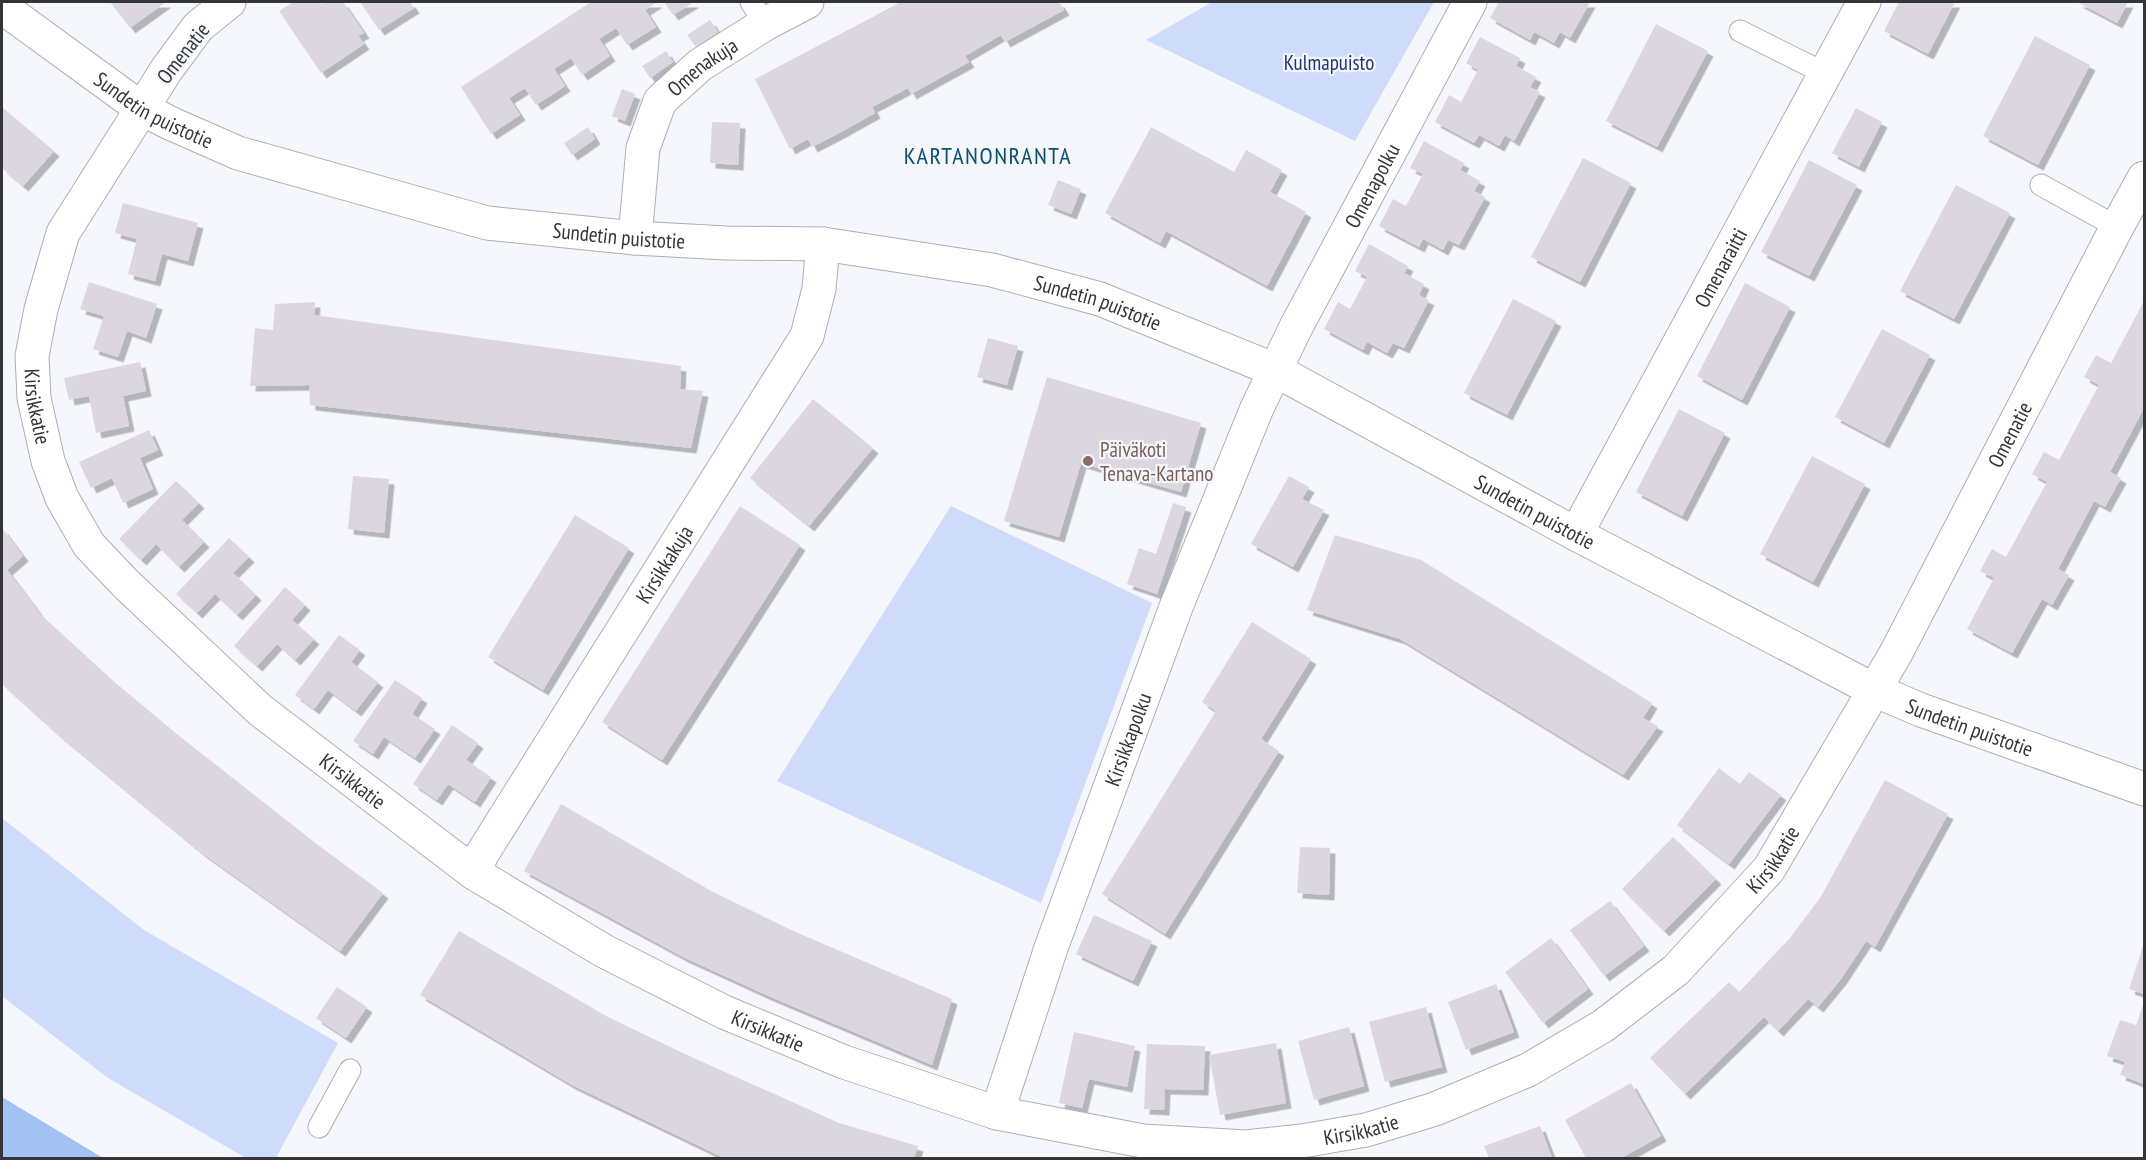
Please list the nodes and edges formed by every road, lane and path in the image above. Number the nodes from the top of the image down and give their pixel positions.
1 (229, 2) edge
2 (807, 2) edge
3 (1470, 2) edge
4 (1864, 2) edge
5 (2, 7) edge
6 (758, 13) edge
7 (1740, 31) dead end
8 (1826, 74) junction
9 (142, 109) junction
10 (2145, 178) edge
11 (2041, 185) dead end
12 (2117, 227) junction
13 (635, 238) junction
14 (823, 244) junction
15 (1275, 370) junction
16 (1576, 534) junction
17 (1874, 690) junction
18 (2145, 789) edge
19 (474, 873) junction
20 (351, 1070) dead end
21 (997, 1113) junction
22 (319, 1127) dead end

1 - 9 street, Omenatie
2 - 6 street, Omenakuja
3 - 15 street, Omenapolku
4 - 8 street, Omenaraitti
5 - 9 street, Sundetin puistotie
6 - 13 street, Omenakuja
7 - 8 lane
8 - 16 street, Omenaraitti
9 - 13 street, Sundetin puistotie
9 - 19 street, Kirsikkatie
10 - 12 street, Omenatie
11 - 12 lane
12 - 17 street, Omenatie
13 - 14 street, Sundetin puistotie
14 - 15 street, Sundetin puistotie
14 - 19 street, Kirsikkakuja
15 - 16 street, Sundetin puistotie
15 - 21 street, Kirsikkapolku
16 - 17 street, Sundetin puistotie
17 - 18 street, Sundetin puistotie
17 - 21 street, Kirsikkatie
19 - 21 street, Kirsikkatie
20 - 22 lane

